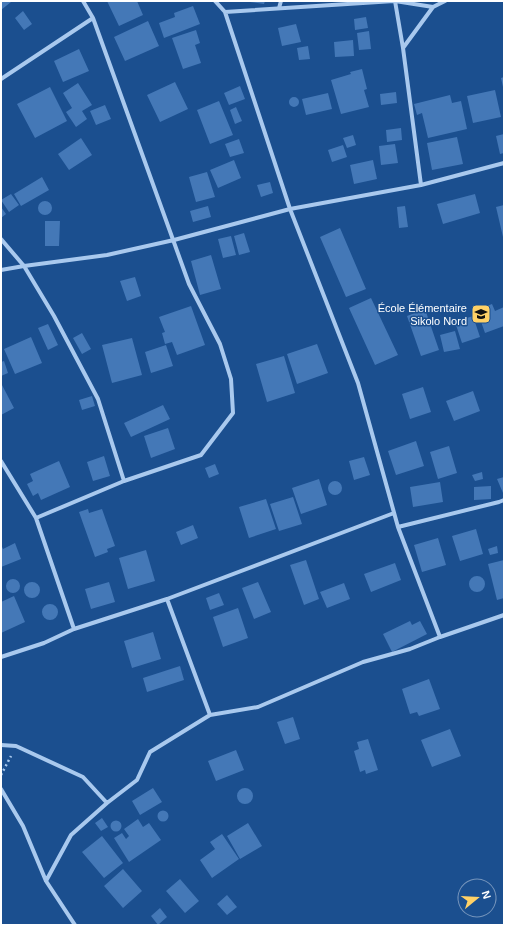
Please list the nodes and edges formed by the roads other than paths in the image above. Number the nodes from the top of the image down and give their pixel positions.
1 (83, 1) edge
2 (215, 1) edge
3 (281, 1) edge
4 (395, 1) edge
5 (445, 1) edge
6 (433, 7) junction
7 (279, 8) junction
8 (225, 12) junction
9 (93, 18) junction
10 (403, 48) junction
11 (1, 79) edge
12 (504, 163) edge
13 (421, 185) junction
14 (290, 209) junction
15 (1, 239) edge
16 (174, 240) junction
17 (24, 266) junction
18 (1, 270) edge
19 (1, 461) edge
20 (124, 481) junction
21 (504, 500) edge
22 (394, 514) junction
23 (36, 518) junction
24 (398, 526) junction
25 (167, 599) junction
26 (504, 615) edge
27 (74, 629) junction
28 (440, 637) junction
29 (1, 657) edge
30 (210, 715) junction
31 (1, 746) edge
32 (1, 789) edge
33 (107, 803) junction
34 (46, 881) junction
35 (75, 925) edge

1 - 9 street
2 - 8 street
3 - 7 street
4 - 6 street
4 - 7 street
4 - 10 street
5 - 6 street
6 - 10 street
7 - 8 street
8 - 14 street
9 - 11 street
9 - 16 street
10 - 13 street
12 - 13 street
13 - 14 street
14 - 16 street
14 - 22 street
15 - 17 street
16 - 17 street
16 - 20 street
17 - 18 street
17 - 20 street
19 - 23 street
20 - 23 street
21 - 24 street
22 - 24 street
22 - 25 street
23 - 27 street
24 - 28 street
25 - 27 street
25 - 30 street
26 - 28 street
27 - 29 street
28 - 30 street
30 - 33 street
31 - 33 street
32 - 34 street
33 - 34 street
34 - 35 street

